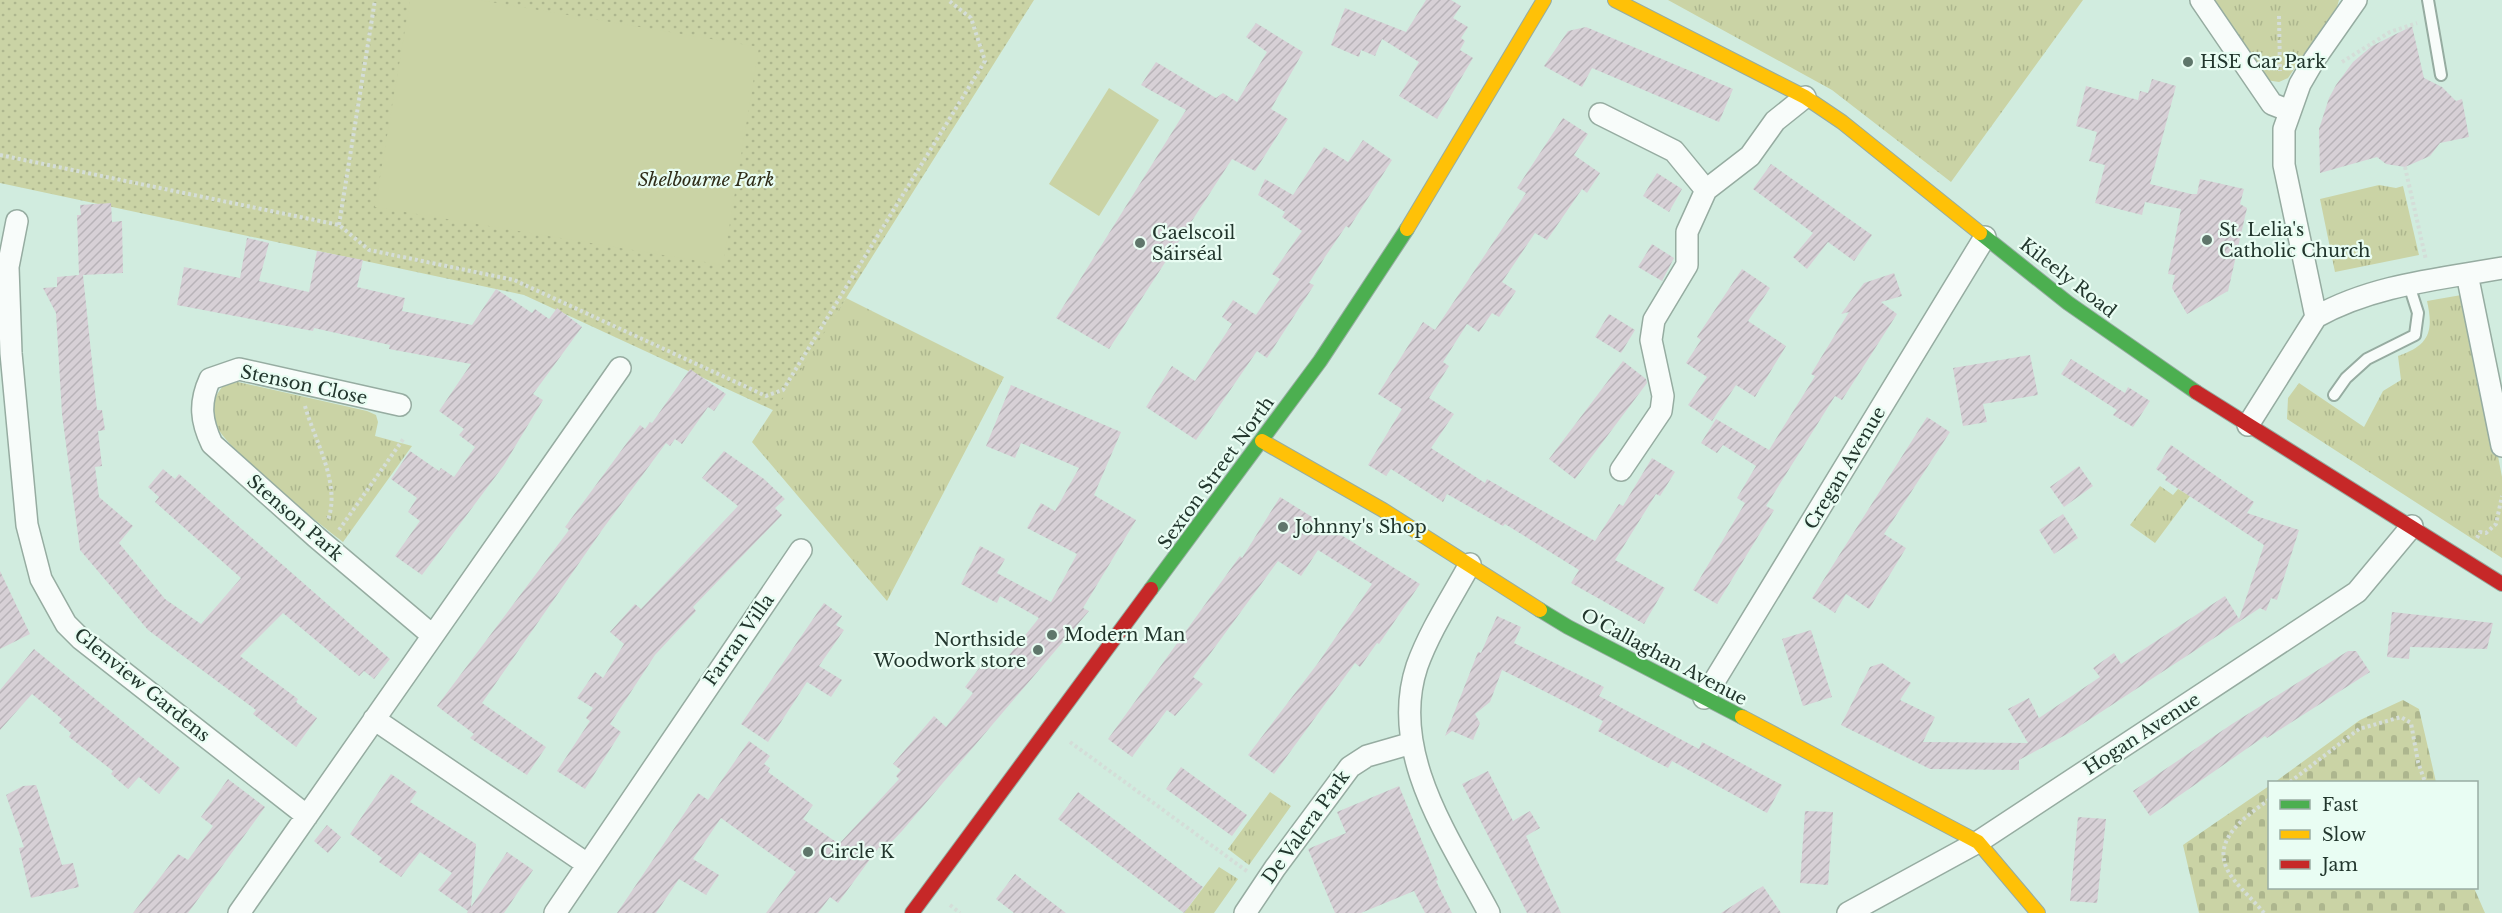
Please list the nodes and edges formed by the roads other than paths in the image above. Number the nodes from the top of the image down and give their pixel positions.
1 (1544, 0) edge
2 (1615, 0) edge
3 (2201, 0) edge
4 (2356, 0) edge
5 (2428, 0) edge
6 (2441, 75) dead end
7 (1805, 97) junction
8 (2281, 107) junction
9 (1600, 114) dead end
10 (1706, 190) junction
11 (17, 221) dead end
12 (1985, 237) junction
13 (2502, 268) edge
14 (2467, 274) junction
15 (2409, 285) junction
16 (2316, 316) junction
17 (620, 368) dead end
18 (210, 379) joint
19 (2334, 395) dead end
20 (400, 405) dead end
21 (2248, 425) junction
22 (1262, 441) junction
23 (2502, 446) edge
24 (1621, 470) dead end
25 (2412, 526) junction
26 (801, 550) dead end
27 (1470, 564) junction
28 (2502, 584) edge
29 (432, 635) junction
30 (1704, 698) junction
31 (374, 719) junction
32 (1412, 743) junction
33 (307, 816) junction
34 (1977, 842) junction
35 (587, 864) junction
36 (239, 913) edge
37 (555, 913) edge
38 (912, 913) edge
39 (1245, 913) edge
40 (1489, 913) edge
41 (1848, 913) edge
42 (2038, 913) edge

1 - 22 main road, Sexton Street North
2 - 7 main road, Kileely Road
3 - 8 street
4 - 8 street
5 - 6 lane
7 - 10 street
7 - 12 main road, Kileely Road
8 - 16 street
9 - 10 street
10 - 24 street
11 - 33 street, Glenview Gardens
12 - 21 main road, Kileely Road
12 - 30 street, Cregan Avenue
13 - 14 street
14 - 15 street
14 - 23 street
15 - 16 street
15 - 19 lane
16 - 21 street
17 - 29 street
18 - 20 street, Stenson Close
18 - 29 street, Stenson Park
21 - 25 main road, Kileely Road
22 - 27 main road, O'Callaghan Avenue
22 - 38 main road, Sexton Street North
25 - 28 main road, Kileely Road
25 - 34 street, Hogan Avenue
26 - 35 street, Farran Villa
27 - 30 main road, O'Callaghan Avenue
27 - 32 street
29 - 31 street
30 - 34 main road, O'Callaghan Avenue
31 - 33 street
31 - 35 street
32 - 39 street, De Valera Park
32 - 40 street
33 - 36 street
34 - 41 street, Hogan Avenue
34 - 42 main road, O'Callaghan Avenue
35 - 37 street

